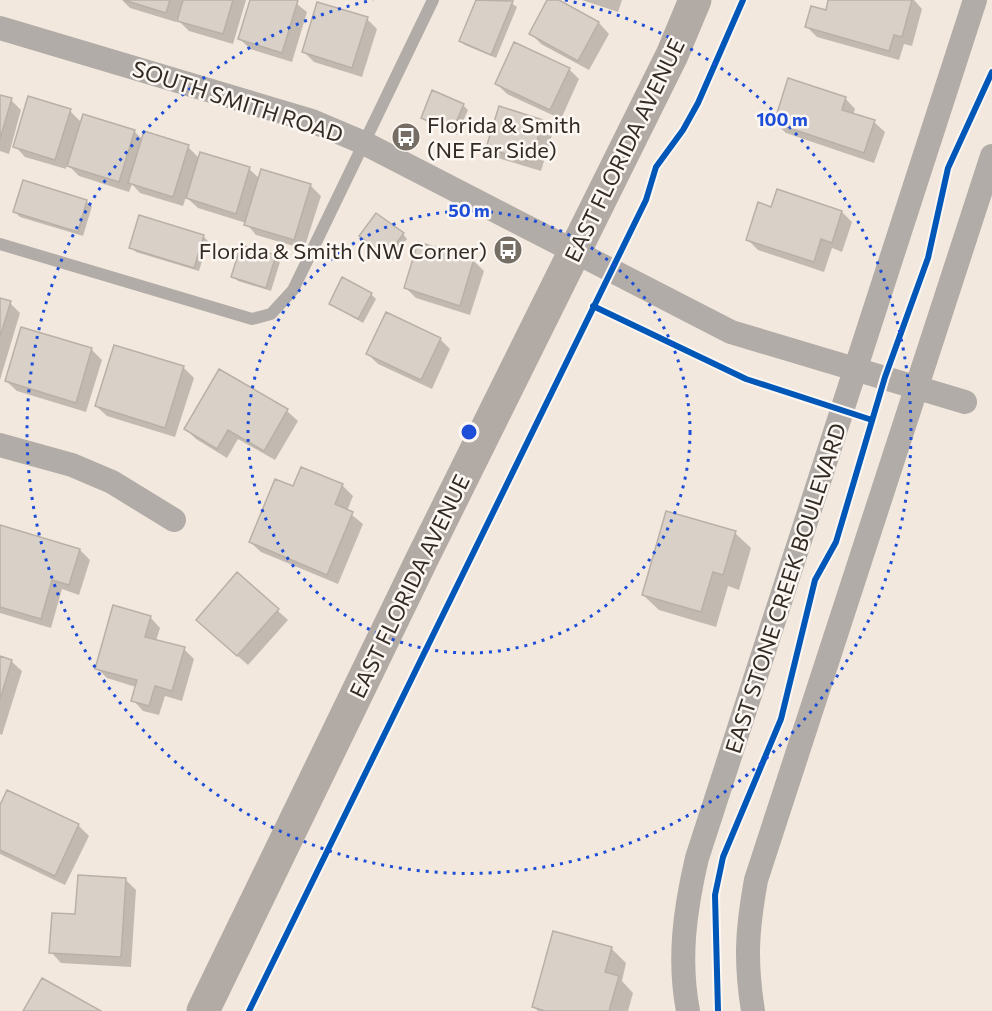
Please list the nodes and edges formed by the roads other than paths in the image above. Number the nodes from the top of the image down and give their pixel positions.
1 (433, 0) edge
2 (695, 0) edge
3 (975, 0) edge
4 (0, 28) edge
5 (364, 143) junction
6 (992, 156) edge
7 (0, 244) edge
8 (574, 250) junction
9 (858, 369) junction
10 (916, 387) junction
11 (965, 402) dead end
12 (0, 445) edge
13 (174, 520) dead end
14 (203, 1011) edge
15 (688, 1011) edge
16 (753, 1011) edge

1 - 5 lane
2 - 8 street, EAST FLORIDA AVENUE
3 - 9 street, EAST STONE CREEK BOULEVARD
4 - 5 street, SOUTH SMITH ROAD
5 - 7 lane
5 - 8 street, SOUTH SMITH ROAD
6 - 10 street
8 - 9 street, SOUTH SMITH ROAD
8 - 14 street, EAST FLORIDA AVENUE
9 - 10 street, SOUTH SMITH ROAD
9 - 15 street, EAST STONE CREEK BOULEVARD
10 - 11 street, SOUTH SMITH ROAD
10 - 16 street
12 - 13 street

